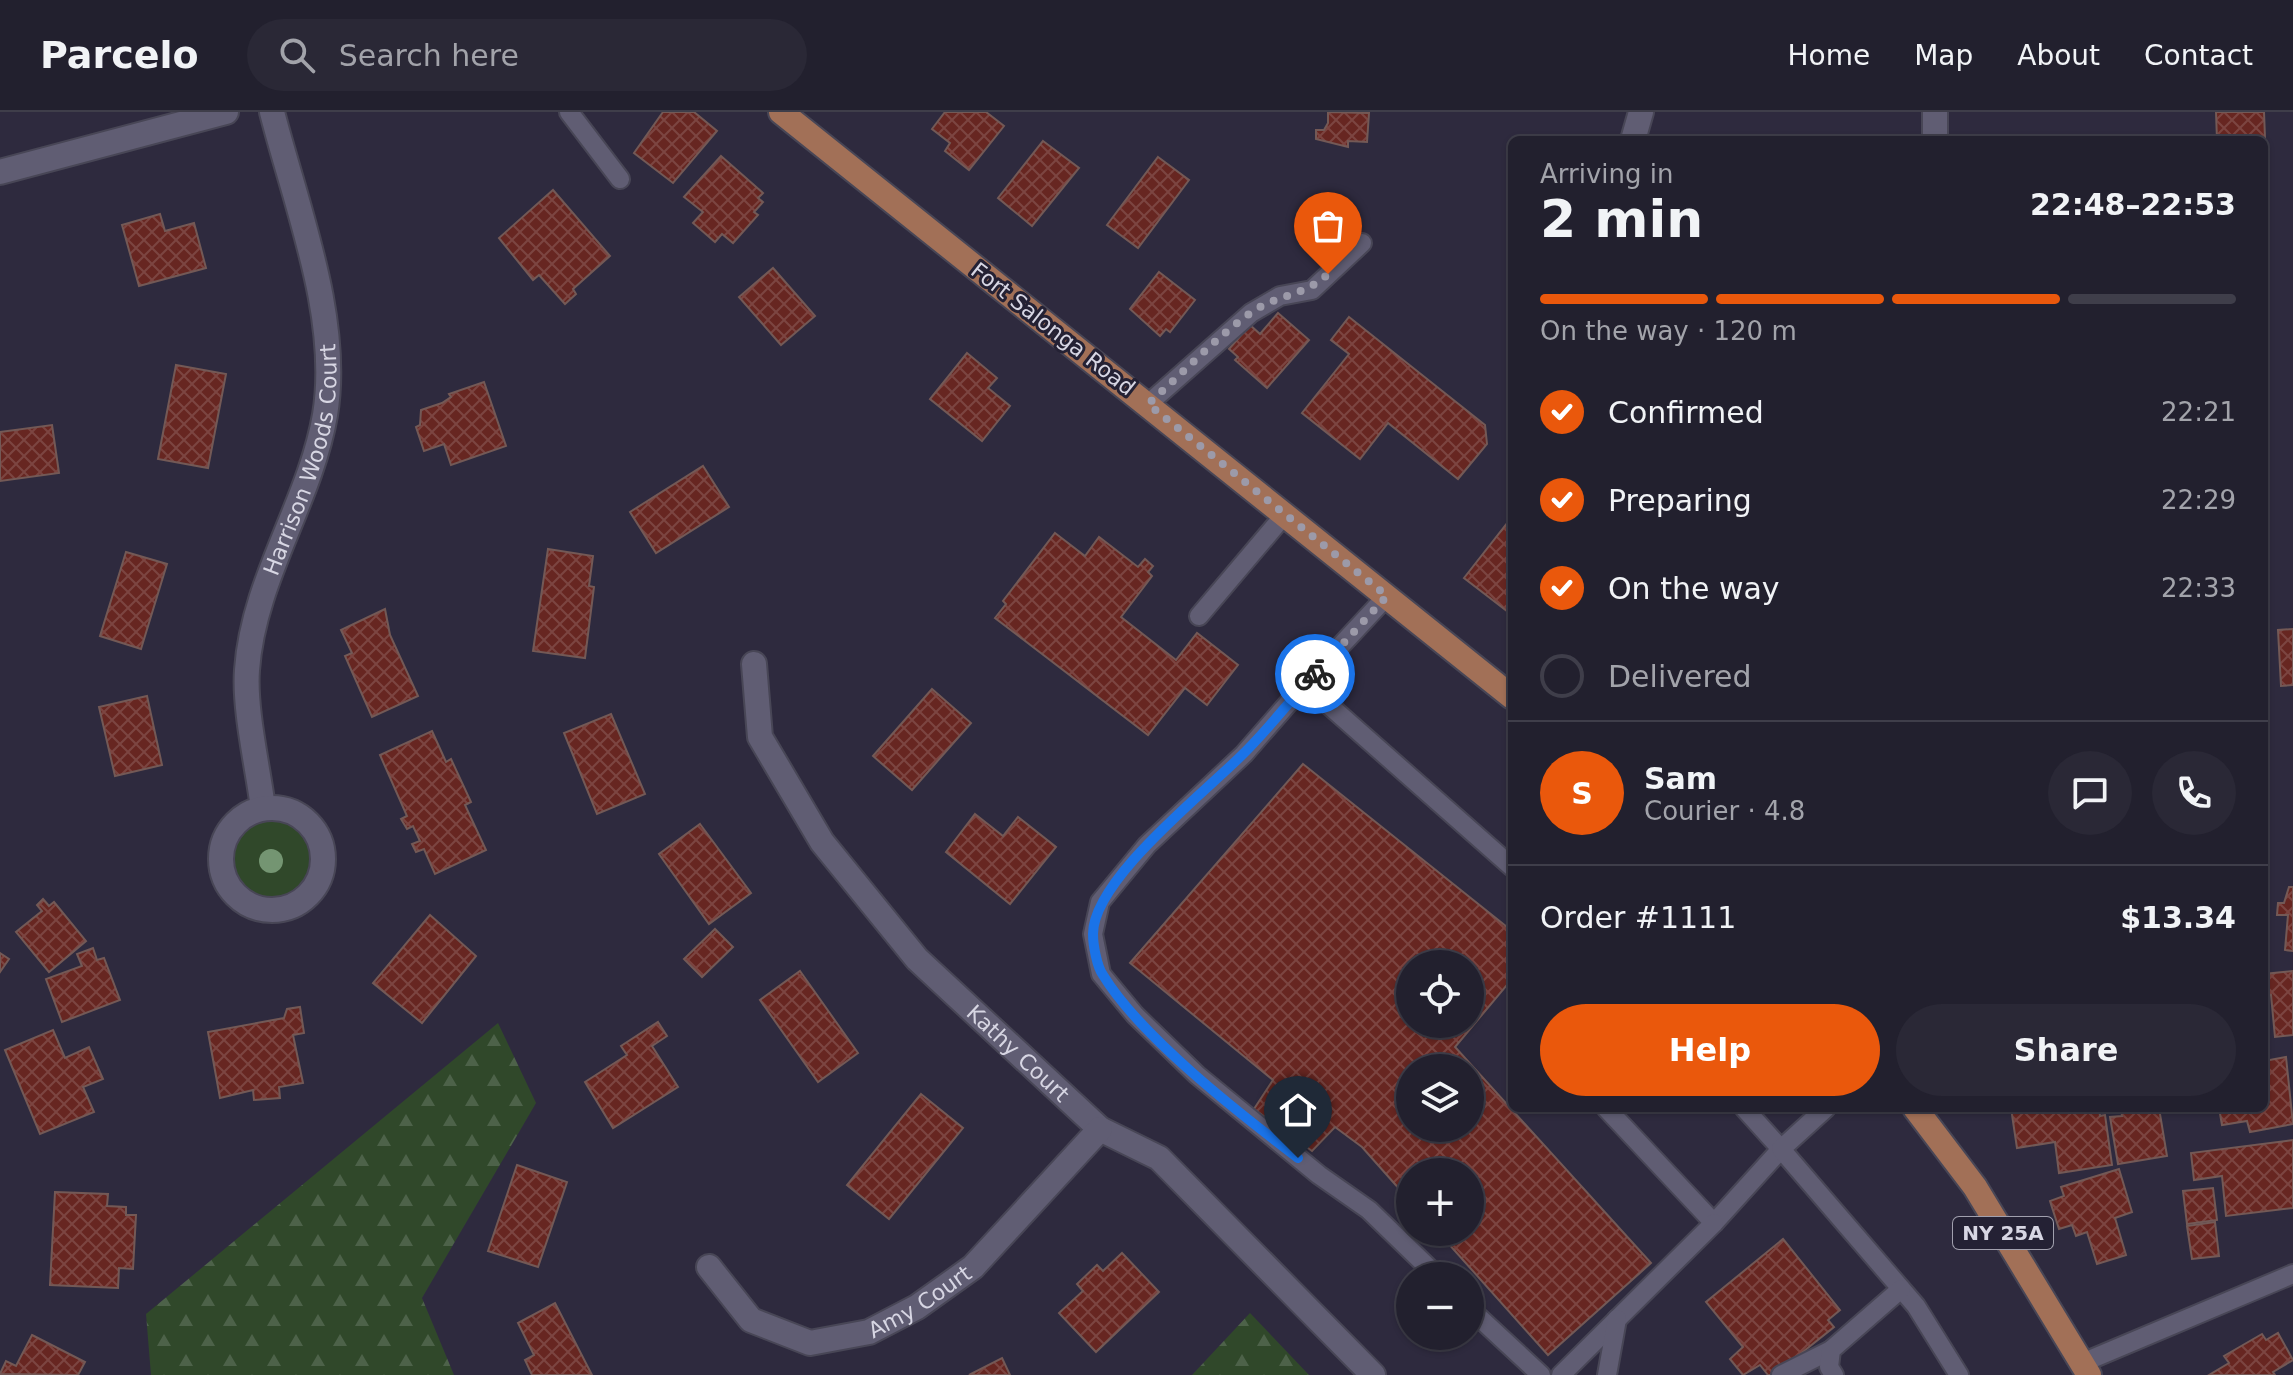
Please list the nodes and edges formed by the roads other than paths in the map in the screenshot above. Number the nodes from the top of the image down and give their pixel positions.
1 (226, 112) edge
2 (272, 112) edge
3 (569, 112) edge
4 (781, 112) edge
5 (1641, 112) edge
6 (1935, 112) edge
7 (1634, 136) edge
8 (1935, 136) edge
9 (0, 172) edge
10 (620, 179) dead end
11 (1362, 243) dead end
12 (1148, 404) junction
13 (1286, 513) junction
14 (1387, 596) junction
15 (1199, 616) dead end
16 (754, 664) dead end
17 (1305, 684) junction
18 (1508, 694) edge
19 (263, 808) junction
20 (1508, 863) edge
21 (1610, 1112) edge
22 (1748, 1112) edge
23 (1822, 1112) edge
24 (1934, 1118) edge
25 (1100, 1129) junction
26 (1781, 1149) junction
27 (1714, 1223) junction
28 (1423, 1262) edge
29 (709, 1267) dead end
30 (2293, 1274) edge
31 (1901, 1289) junction
32 (1617, 1319) junction
33 (1484, 1322) edge
34 (1831, 1350) junction
35 (2086, 1369) edge
36 (1373, 1375) edge
37 (1541, 1375) edge
38 (1561, 1375) edge
39 (1607, 1375) edge
40 (1781, 1375) edge
41 (1834, 1375) edge
42 (1959, 1375) edge

1 - 9 street
2 - 19 street, Harrison Woods Court
3 - 10 lane
4 - 12 main road, Fort Salonga Road
5 - 7 street
6 - 8 street
11 - 12 lane
12 - 13 main road, Fort Salonga Road
13 - 14 main road, Fort Salonga Road
13 - 15 lane
14 - 17 lane
14 - 18 main road, Fort Salonga Road
16 - 25 street, Kathy Court
17 - 20 lane
17 - 28 lane
19 - 19 street
21 - 27 lane
22 - 26 lane
23 - 26 lane
24 - 35 main road, NY 25A
25 - 29 street, Amy Court
25 - 36 street, Kathy Court
26 - 27 lane
26 - 31 lane
27 - 32 lane
30 - 35 lane
31 - 34 lane
31 - 42 lane
32 - 38 lane
32 - 39 lane
33 - 37 lane
34 - 40 lane
34 - 41 lane

